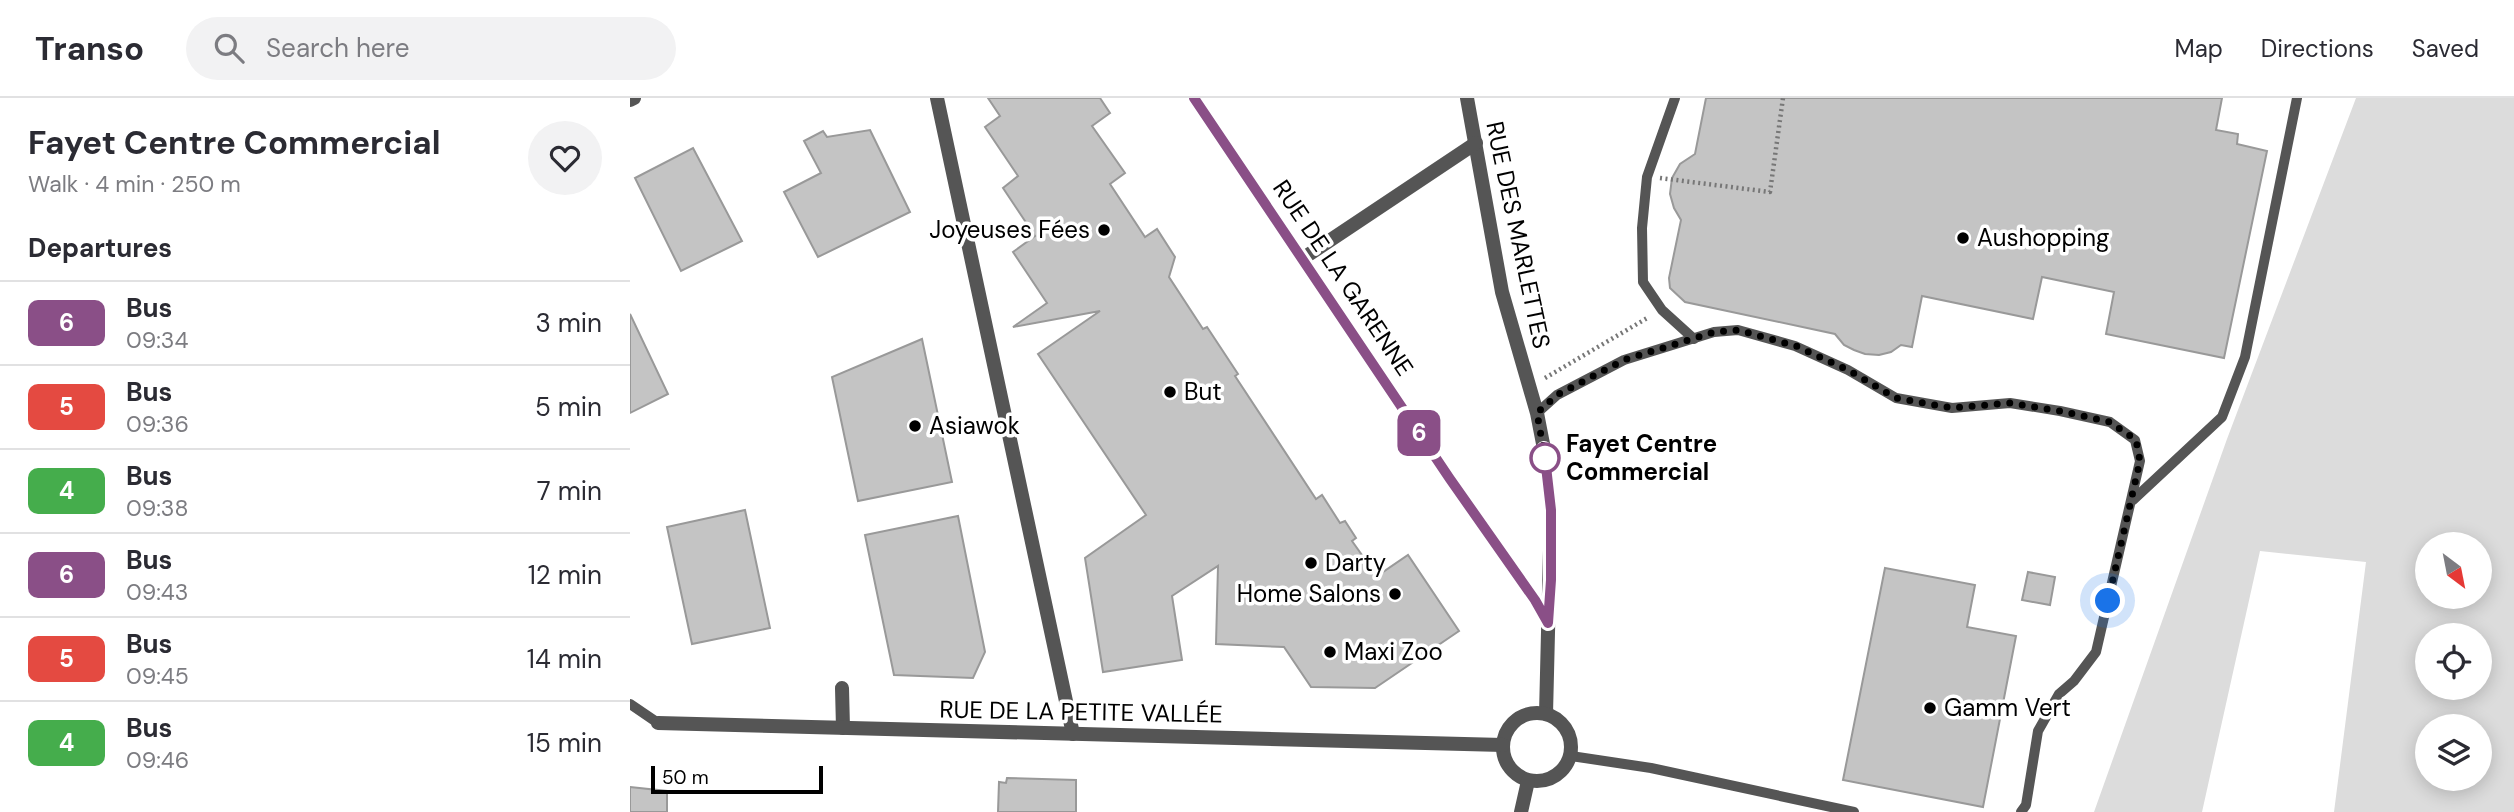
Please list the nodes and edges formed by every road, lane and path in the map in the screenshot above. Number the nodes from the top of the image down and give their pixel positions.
1 (937, 98) edge
2 (1195, 98) edge
3 (1467, 98) edge
4 (1675, 98) edge
5 (1783, 98) edge
6 (2297, 98) edge
7 (1476, 143) junction
8 (1672, 178) dead end
9 (1303, 259) junction
10 (1662, 310) junction
11 (1694, 339) junction
12 (1529, 388) junction
13 (1537, 413) junction
14 (2132, 500) junction
15 (1548, 623) junction
16 (842, 688) dead end
17 (630, 704) edge
18 (1546, 714) junction
19 (658, 723) joint
20 (843, 728) junction
21 (1073, 734) junction
22 (1503, 745) junction
23 (1571, 756) junction
24 (1528, 781) junction
25 (1521, 812) edge
26 (1854, 812) edge
27 (2021, 812) edge

1 - 21 street
2 - 9 street, RUE DE LA GARENNE
3 - 7 street, RUE DES MARLETTES
4 - 10 lane
5 - 8 path
6 - 14 lane
7 - 9 street
7 - 12 street, RUE DES MARLETTES
9 - 15 street, RUE DE LA GARENNE
10 - 11 lane
10 - 12 path
11 - 13 lane
11 - 14 lane
12 - 13 street, RUE DES MARLETTES
13 - 15 street, RUE DES MARLETTES
14 - 27 lane
15 - 18 street, RUE DES MARLETTES
16 - 20 street
17 - 19 lane
18 - 22 street
18 - 23 street
19 - 20 street, RUE DE LA PETITE VALLÉE
20 - 21 street, RUE DE LA PETITE VALLÉE
21 - 22 street, RUE DE LA PETITE VALLÉE
22 - 24 street
23 - 24 street
23 - 26 lane
24 - 25 street

